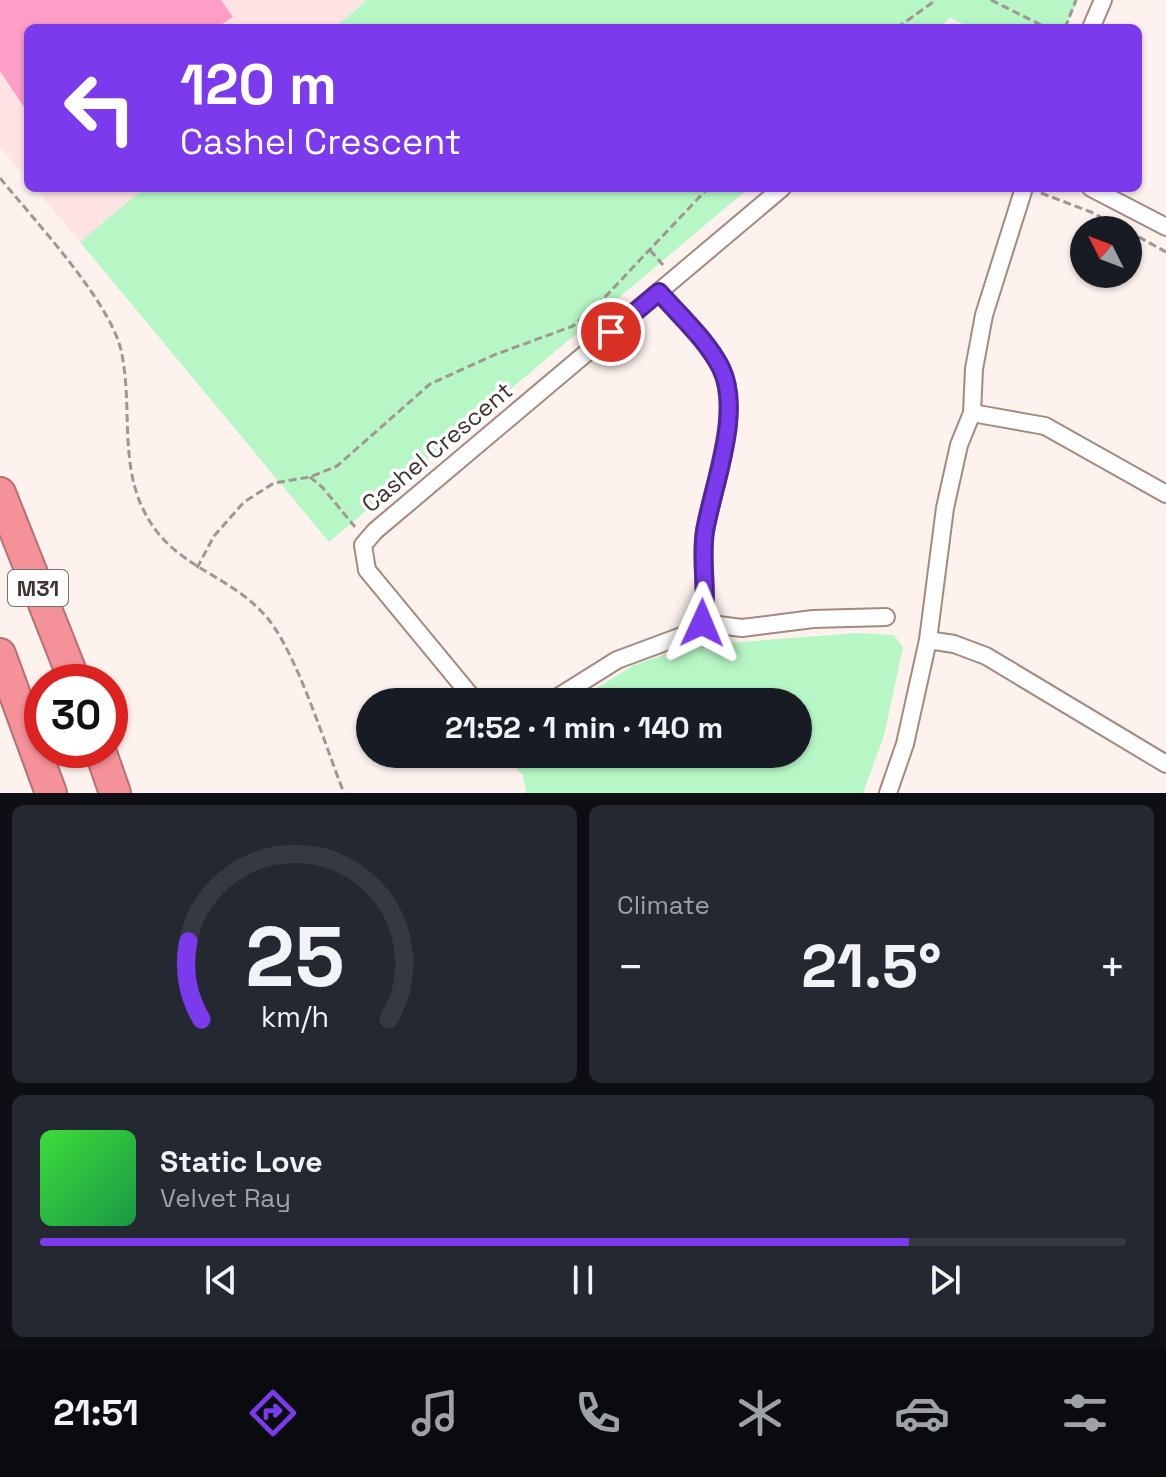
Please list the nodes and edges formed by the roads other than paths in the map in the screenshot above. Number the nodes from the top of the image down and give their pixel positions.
1 (1103, 0) edge
2 (1093, 24) edge
3 (777, 192) edge
4 (1029, 192) edge
5 (1099, 192) edge
6 (1166, 227) edge
7 (659, 292) junction
8 (972, 413) junction
9 (0, 493) edge
10 (1166, 494) edge
11 (886, 617) dead end
12 (702, 623) junction
13 (928, 640) junction
14 (0, 654) edge
15 (68, 664) edge
16 (464, 688) edge
17 (572, 688) edge
18 (1166, 764) edge
19 (106, 768) edge
20 (51, 793) edge
21 (115, 793) edge
22 (888, 793) edge

1 - 2 street
3 - 7 street, Cashel Crescent
4 - 8 street
5 - 6 street
7 - 12 street
7 - 16 street, Cashel Crescent
8 - 10 street
8 - 13 street
9 - 15 highway, M31
11 - 12 street
12 - 17 street
13 - 18 street
13 - 22 street
14 - 20 highway
19 - 21 highway

